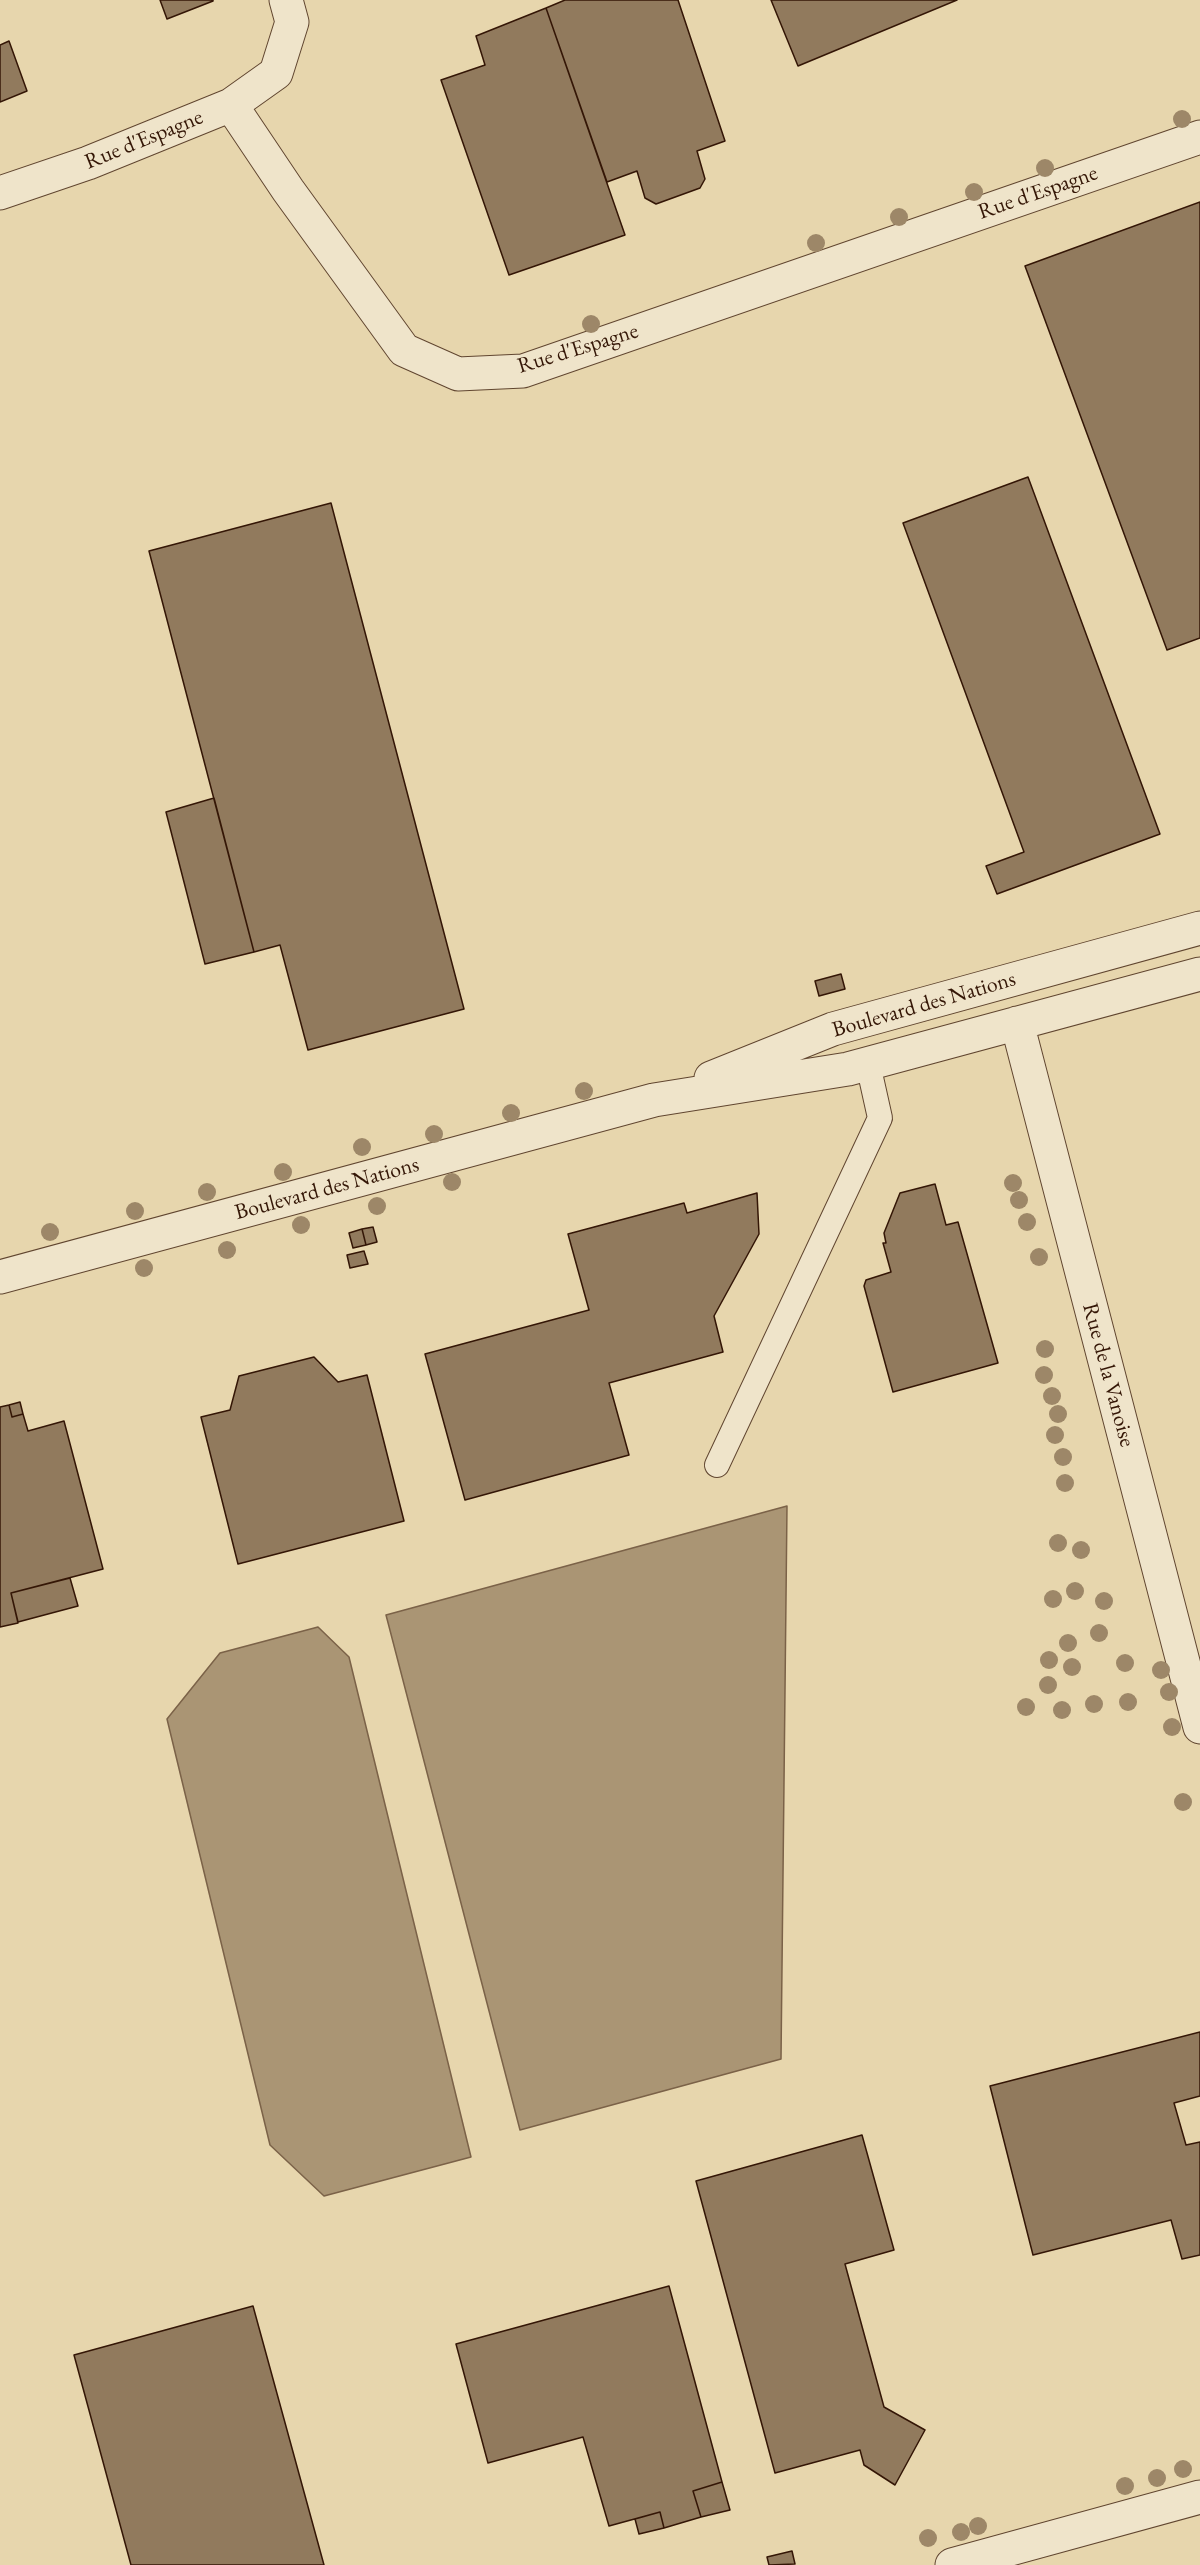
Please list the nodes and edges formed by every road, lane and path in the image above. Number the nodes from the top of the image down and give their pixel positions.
1 (286, 0) edge
2 (231, 105) junction
3 (1200, 137) edge
4 (0, 193) edge
5 (1200, 928) edge
6 (1200, 974) edge
7 (1017, 1023) junction
8 (868, 1064) junction
9 (654, 1100) junction
10 (0, 1277) edge
11 (717, 1465) dead end
12 (1200, 1727) edge
13 (1200, 2497) edge
14 (1010, 2557) edge
15 (952, 2565) edge

1 - 2 street
2 - 3 street, Rue d'Espagne
2 - 4 street, Rue d'Espagne
5 - 9 street, Boulevard des Nations
6 - 7 street, Boulevard des Nations
7 - 8 street, Boulevard des Nations
7 - 12 street, Rue de la Vanoise
8 - 9 street, Boulevard des Nations
8 - 11 lane
9 - 10 street, Boulevard des Nations
13 - 14 street
14 - 15 street

